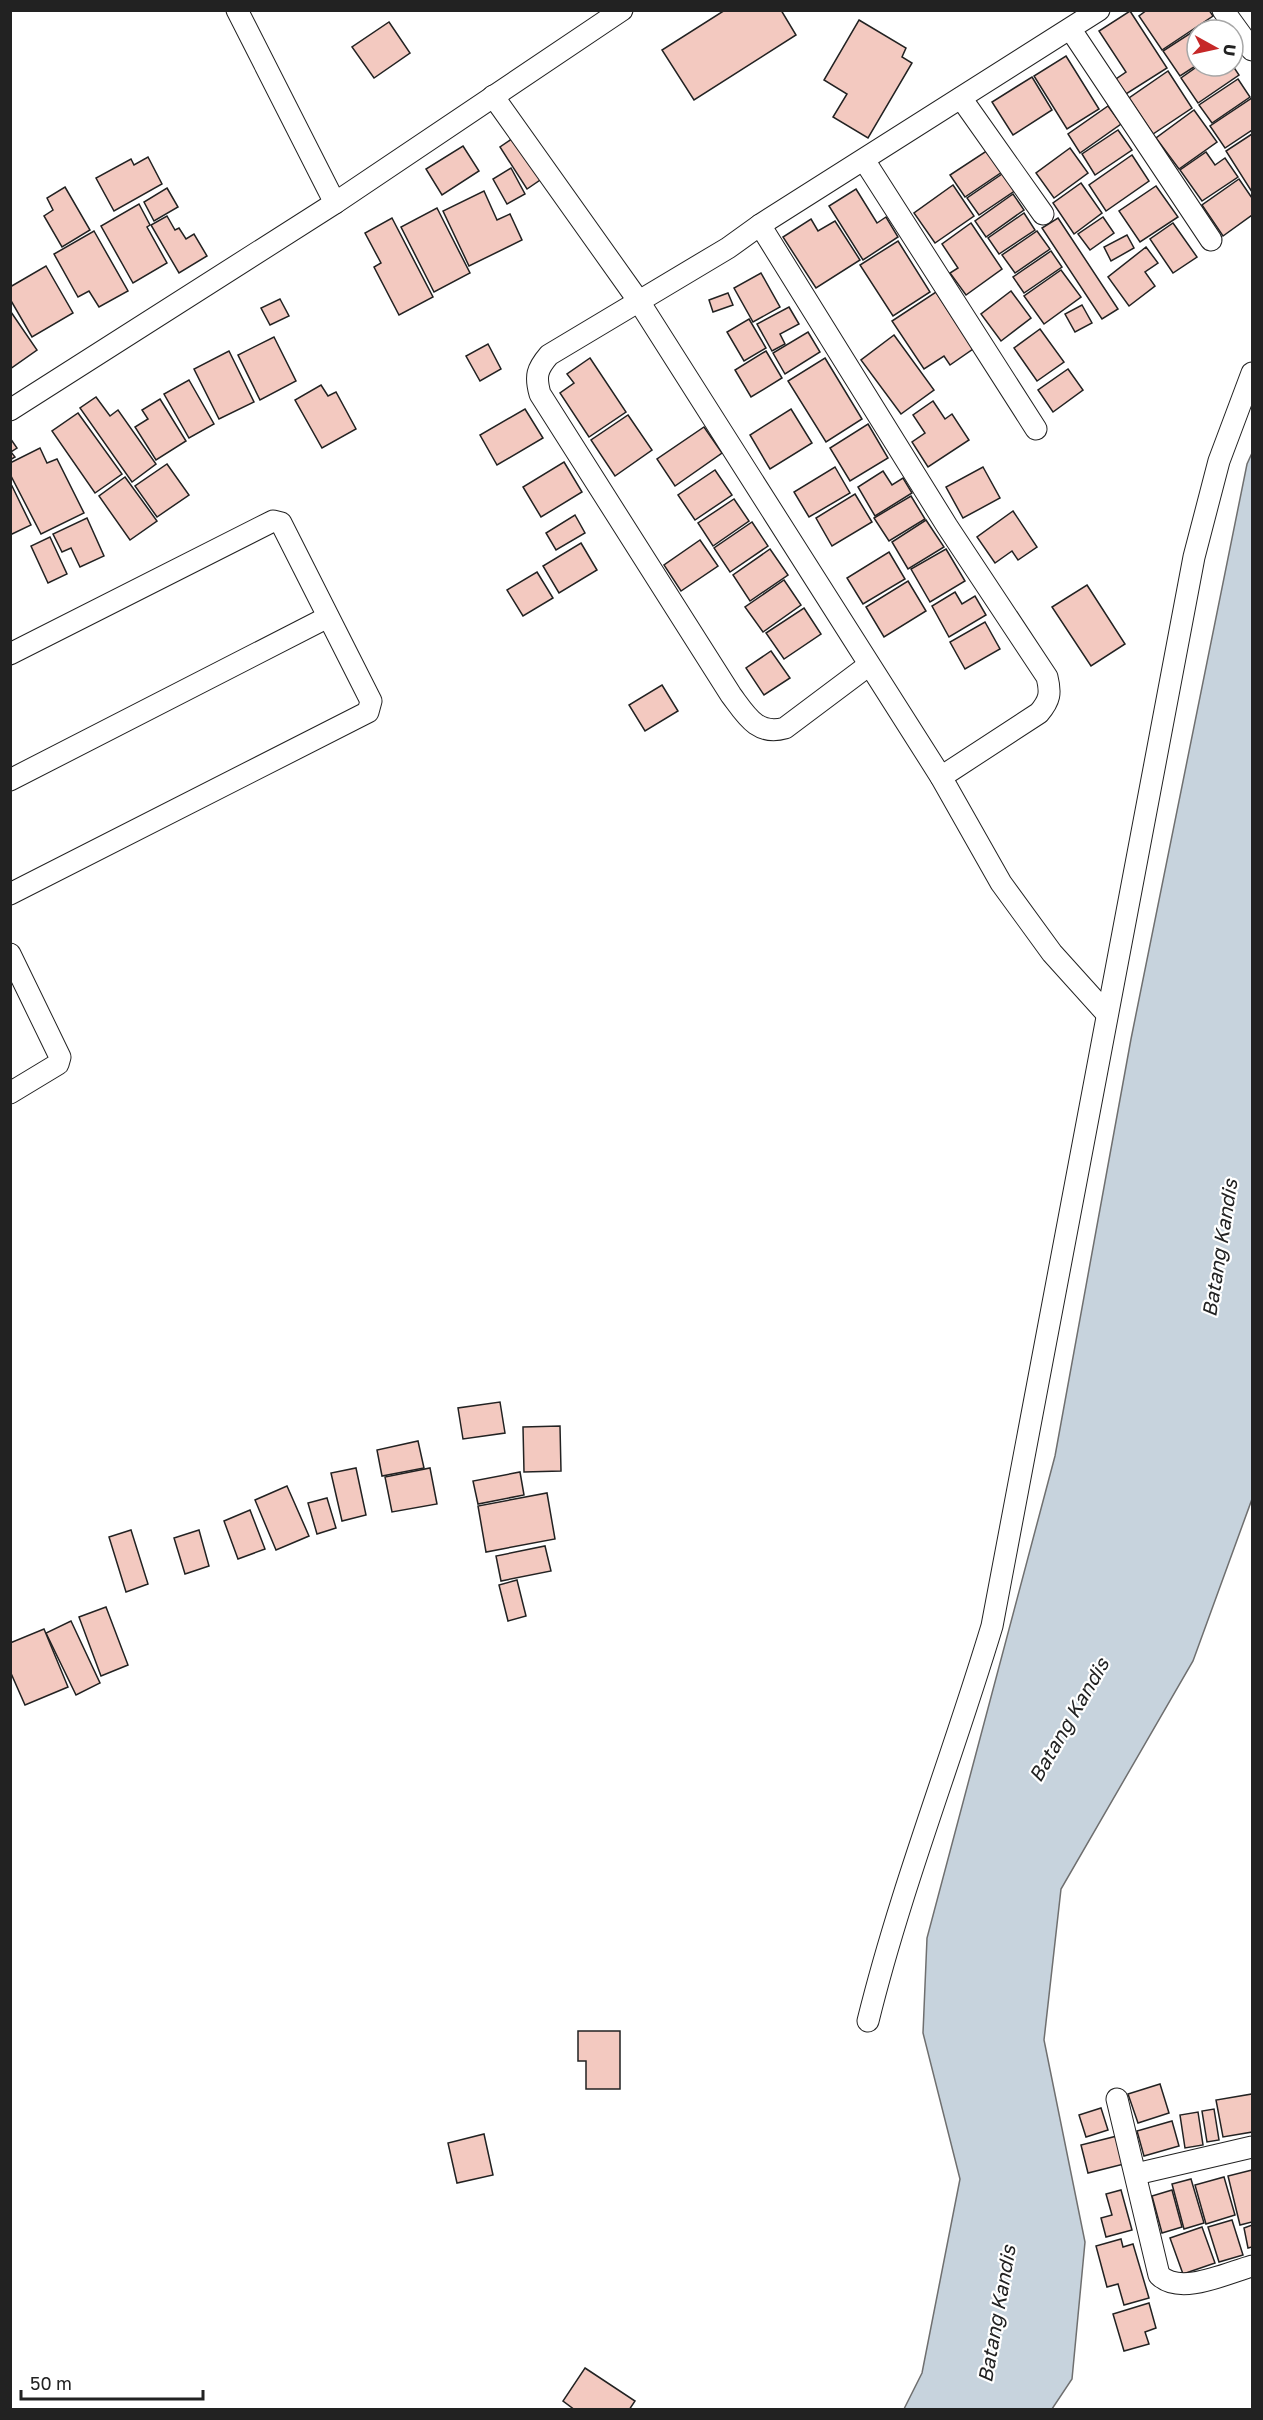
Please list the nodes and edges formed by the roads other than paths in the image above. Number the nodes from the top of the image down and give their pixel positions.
1 (237, 10) edge
2 (622, 10) edge
3 (1099, 10) edge
4 (1223, 10) edge
5 (1071, 30) junction
6 (1252, 50) edge
7 (493, 96) junction
8 (961, 98) junction
9 (864, 160) junction
10 (335, 202) junction
11 (1043, 214) dead end
12 (760, 225) junction
13 (1211, 240) dead end
14 (638, 300) junction
15 (1252, 373) edge
16 (10, 410) edge
17 (1036, 429) dead end
18 (328, 617) junction
19 (10, 654) edge
20 (869, 665) junction
21 (941, 777) junction
22 (10, 780) edge
23 (10, 894) edge
24 (10, 954) edge
25 (1107, 1014) junction
26 (10, 1093) edge
27 (868, 2021) dead end
28 (1117, 2099) dead end
29 (1252, 2147) edge
30 (1136, 2174) junction
31 (1252, 2266) edge

1 - 10 street
2 - 7 street
3 - 5 street
4 - 6 street
5 - 8 street
5 - 13 street
7 - 10 street
7 - 14 street
8 - 9 street
8 - 11 street
9 - 12 street
9 - 17 street
10 - 16 street
12 - 14 street
12 - 21 street
14 - 20 street
14 - 20 street
15 - 25 street
18 - 19 street
18 - 22 street
18 - 23 street
20 - 21 street
21 - 25 street
24 - 26 street
25 - 27 street
28 - 30 street
29 - 30 street
30 - 31 street

